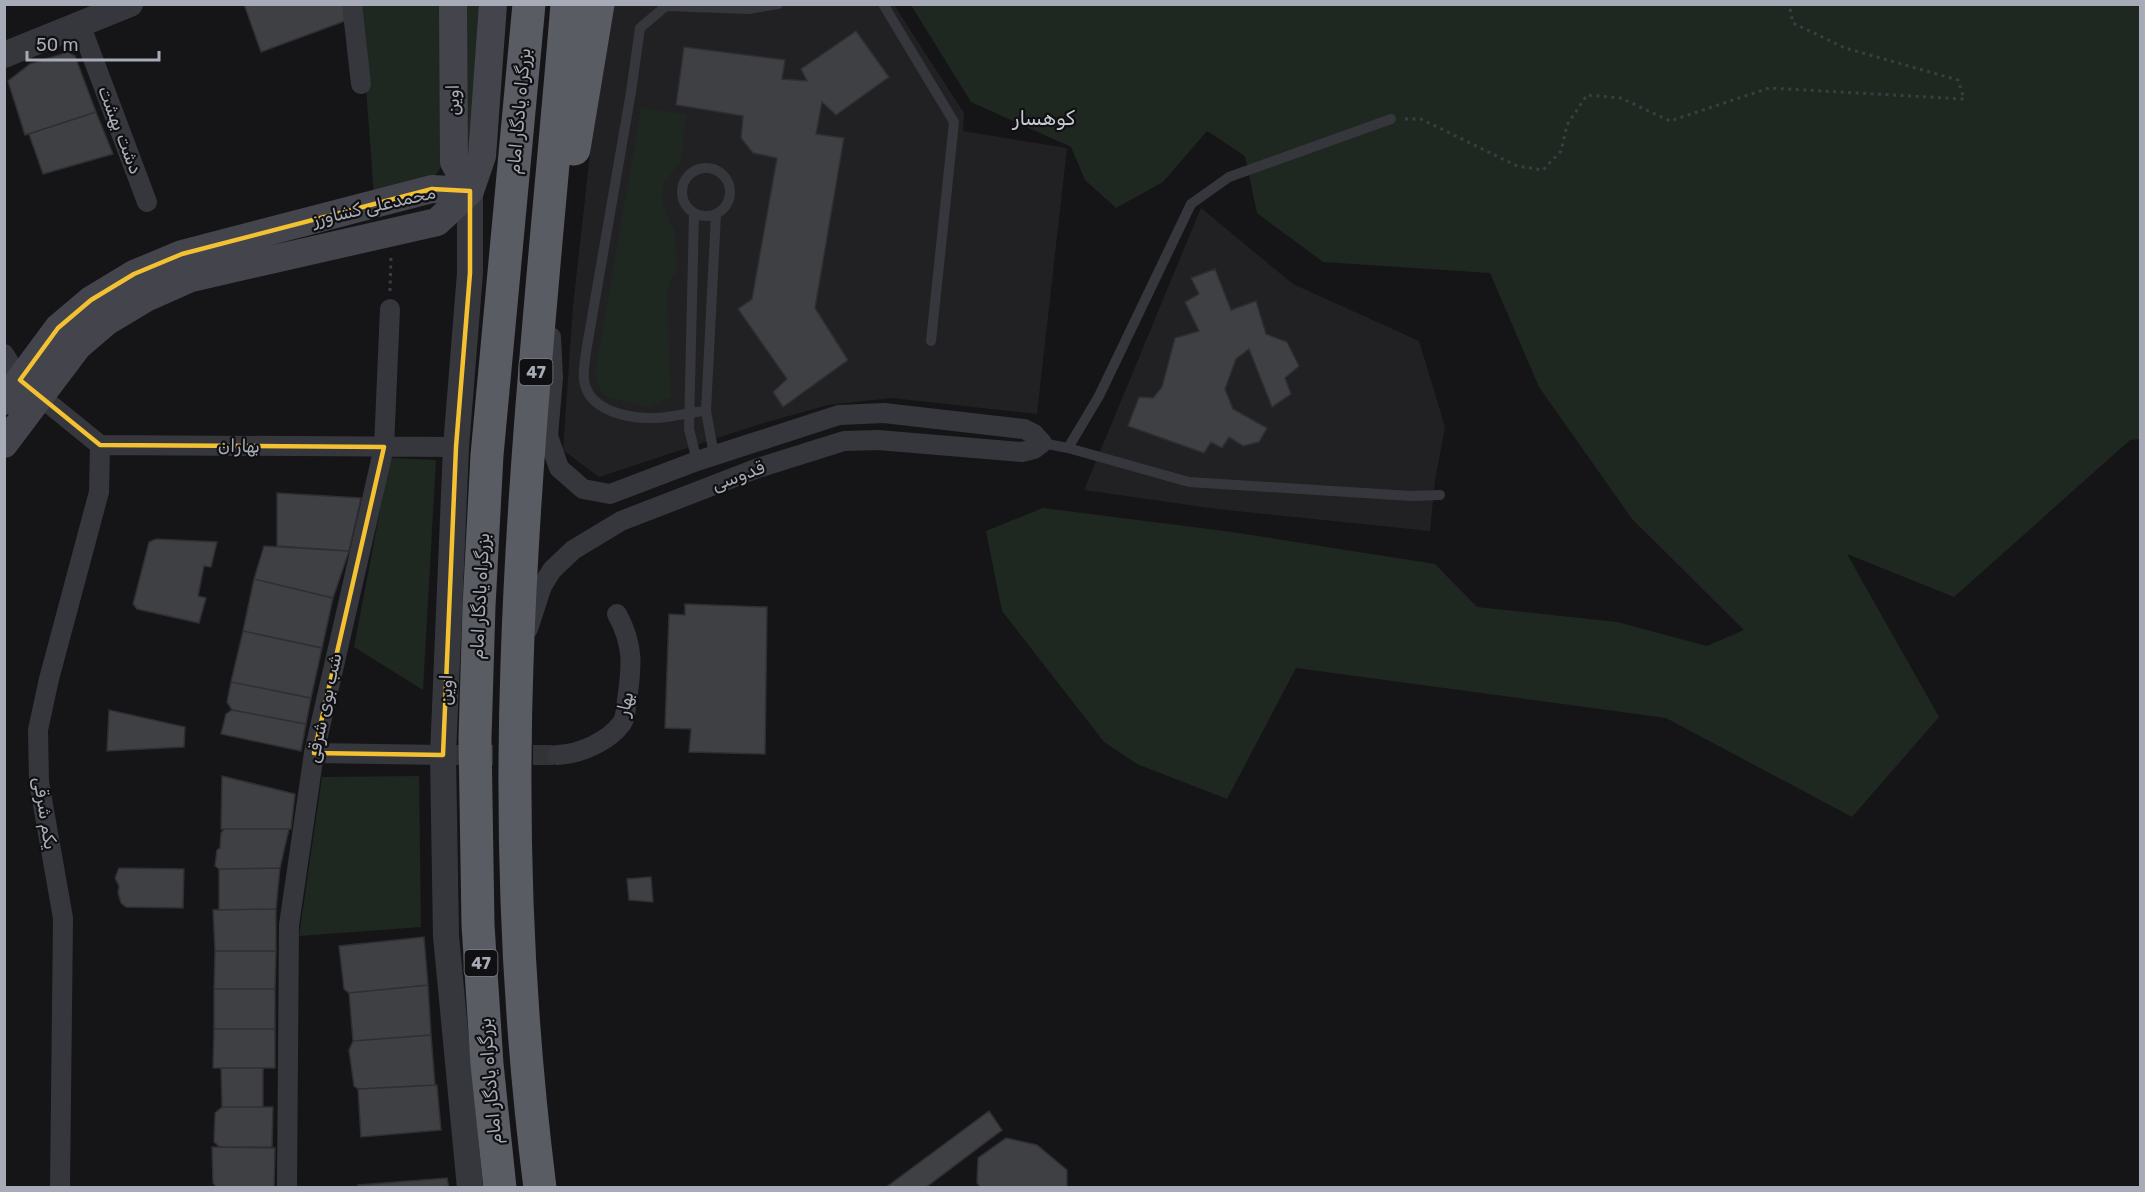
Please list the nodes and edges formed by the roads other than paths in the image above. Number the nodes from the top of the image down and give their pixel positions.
1 (130, 4) edge
2 (352, 4) edge
3 (453, 4) edge
4 (494, 4) edge
5 (529, 4) edge
6 (567, 4) edge
7 (597, 4) edge
8 (778, 4) edge
9 (883, 4) edge
10 (80, 24) junction
11 (4, 55) edge
12 (361, 84) dead end
13 (1391, 119) road end
14 (470, 191) junction
15 (147, 202) dead end
16 (694, 213) junction
17 (716, 214) junction
18 (548, 237) junction
19 (542, 299) junction
20 (390, 309) road end
21 (930, 341) dead end
22 (4, 354) edge
23 (22, 392) edge
24 (706, 411) junction
25 (689, 412) junction
26 (1042, 443) junction
27 (4, 444) edge
28 (100, 445) junction
29 (384, 447) junction
30 (456, 447) junction
31 (1068, 448) junction
32 (706, 458) junction
33 (610, 494) junction
34 (1440, 495) dead end
35 (621, 520) junction
36 (617, 614) dead end
37 (517, 664) junction
38 (314, 753) junction
39 (443, 755) junction
40 (557, 755) tunnel mouth
41 (533, 1131) junction
42 (60, 1188) edge
43 (287, 1188) edge
44 (470, 1188) edge
45 (500, 1188) edge
46 (540, 1188) edge
47 (546, 1188) edge

1 - 10 street
2 - 12 street
3 - 14 main road, اوین
4 - 14 main road, اوین
5 - 45 highway, بزرگراه یادگار امام / 47
6 - 18 highway, 47
7 - 18 highway
8 - 25 lane
9 - 21 lane
10 - 11 street
10 - 15 street, دشت بهشت
13 - 31 lane
14 - 23 main road, محمدعلی کشاورز
14 - 23 main road, محمدعلی کشاورز
14 - 30 street, اوین
16 - 17 lane
16 - 17 lane
16 - 25 lane
17 - 24 lane
18 - 19 highway, 47
19 - 33 street
19 - 37 highway, 47
20 - 29 street, شب بوی شرقی
22 - 23 street
23 - 27 main road, محمدعلی کشاورز
23 - 28 street
24 - 25 lane
24 - 32 lane
25 - 32 lane
26 - 31 lane
26 - 32 street
26 - 35 street, قدوسی
28 - 29 street, بهاران
28 - 42 street, یکم شرقی
29 - 30 street, بهاران
29 - 38 street, شب بوی شرقی
30 - 39 street, اوین
31 - 34 lane
32 - 33 street
33 - 35 street
35 - 37 street, قدوسی
36 - 40 street, بهار
37 - 41 highway, 47
38 - 39 street
38 - 43 street, شب بوی شرقی
39 - 44 street, اوین
41 - 46 highway, 47
41 - 47 lane

